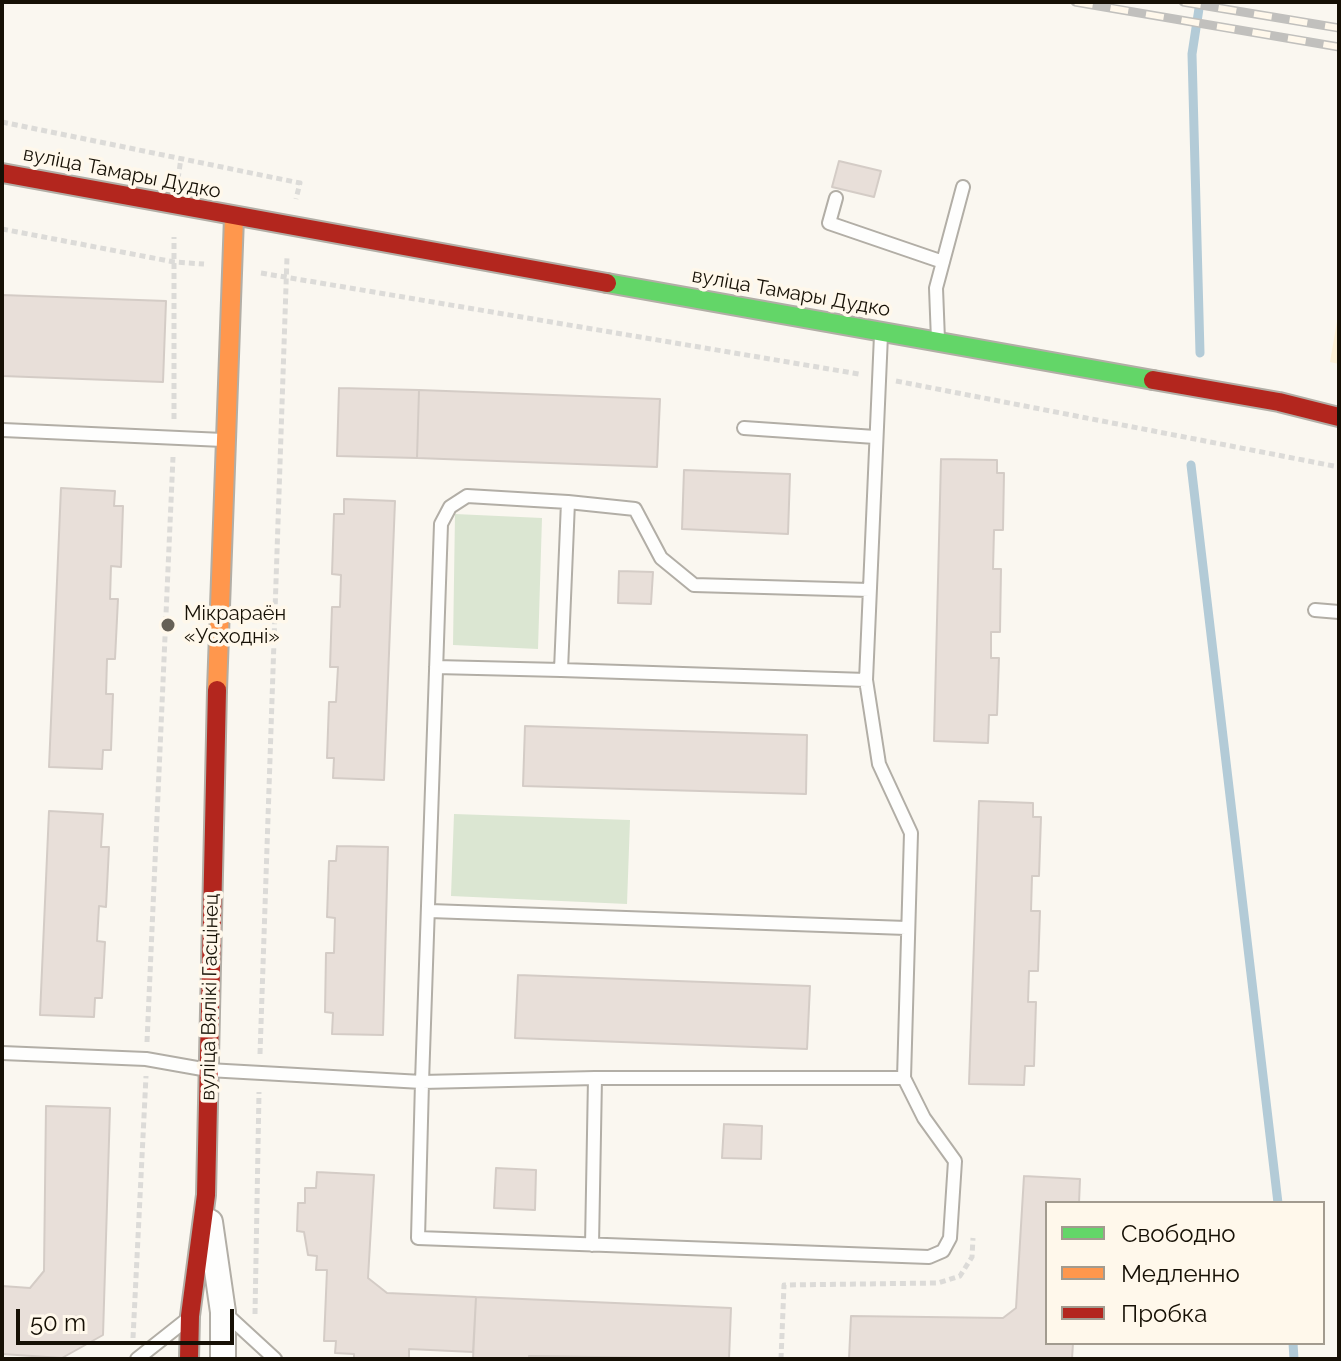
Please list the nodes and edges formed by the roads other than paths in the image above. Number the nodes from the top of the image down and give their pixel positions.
1 (2, 173) edge
2 (963, 187) dead end
3 (836, 198) dead end
4 (234, 217) junction
5 (943, 262) junction
6 (881, 332) junction
7 (938, 341) junction
8 (1339, 417) edge
9 (744, 428) dead end
10 (2, 432) edge
11 (875, 437) junction
12 (226, 440) junction
13 (568, 502) junction
14 (869, 590) junction
15 (1315, 610) dead end
16 (1339, 612) edge
17 (436, 667) junction
18 (561, 670) junction
19 (866, 680) junction
20 (213, 799) joint
21 (430, 911) junction
22 (906, 928) junction
23 (2, 1053) edge
24 (208, 1070) junction
25 (595, 1078) junction
26 (904, 1078) junction
27 (422, 1082) junction
28 (206, 1195) junction
29 (592, 1245) junction
30 (223, 1312) junction
31 (190, 1316) junction
32 (135, 1353) edge
33 (189, 1359) edge
34 (223, 1359) edge
35 (275, 1359) edge

1 - 4 street, вуліца Тамары Дудко
2 - 5 lane
3 - 5 lane
4 - 6 street, вуліца Тамары Дудко
4 - 12 street, вуліца Тамары Дудко
5 - 7 lane
6 - 7 street, вуліца Тамары Дудко
6 - 11 lane
7 - 8 street, вуліца Тамары Дудко
9 - 11 lane
10 - 12 lane
11 - 14 lane
12 - 20 street, вуліца Тамары Дудко
13 - 14 lane
13 - 17 lane
13 - 18 lane
14 - 19 lane
15 - 16 lane
17 - 18 lane
17 - 21 lane
18 - 19 lane
19 - 22 lane
20 - 24 street, вуліца Вялікі Гасцінец
21 - 22 lane
21 - 27 lane
22 - 26 lane
23 - 24 lane
24 - 27 lane
24 - 28 street, вуліца Вялікі Гасцінец
25 - 26 lane
25 - 27 lane
25 - 29 lane
26 - 29 lane
27 - 29 lane
28 - 30 street, вуліца Вялікі Гасцінец
28 - 31 street, вуліца Вялікі Гасцінец
30 - 34 street, вуліца Вялікі Гасцінец
30 - 35 lane
31 - 32 lane
31 - 33 street, вуліца Вялікі Гасцінец

